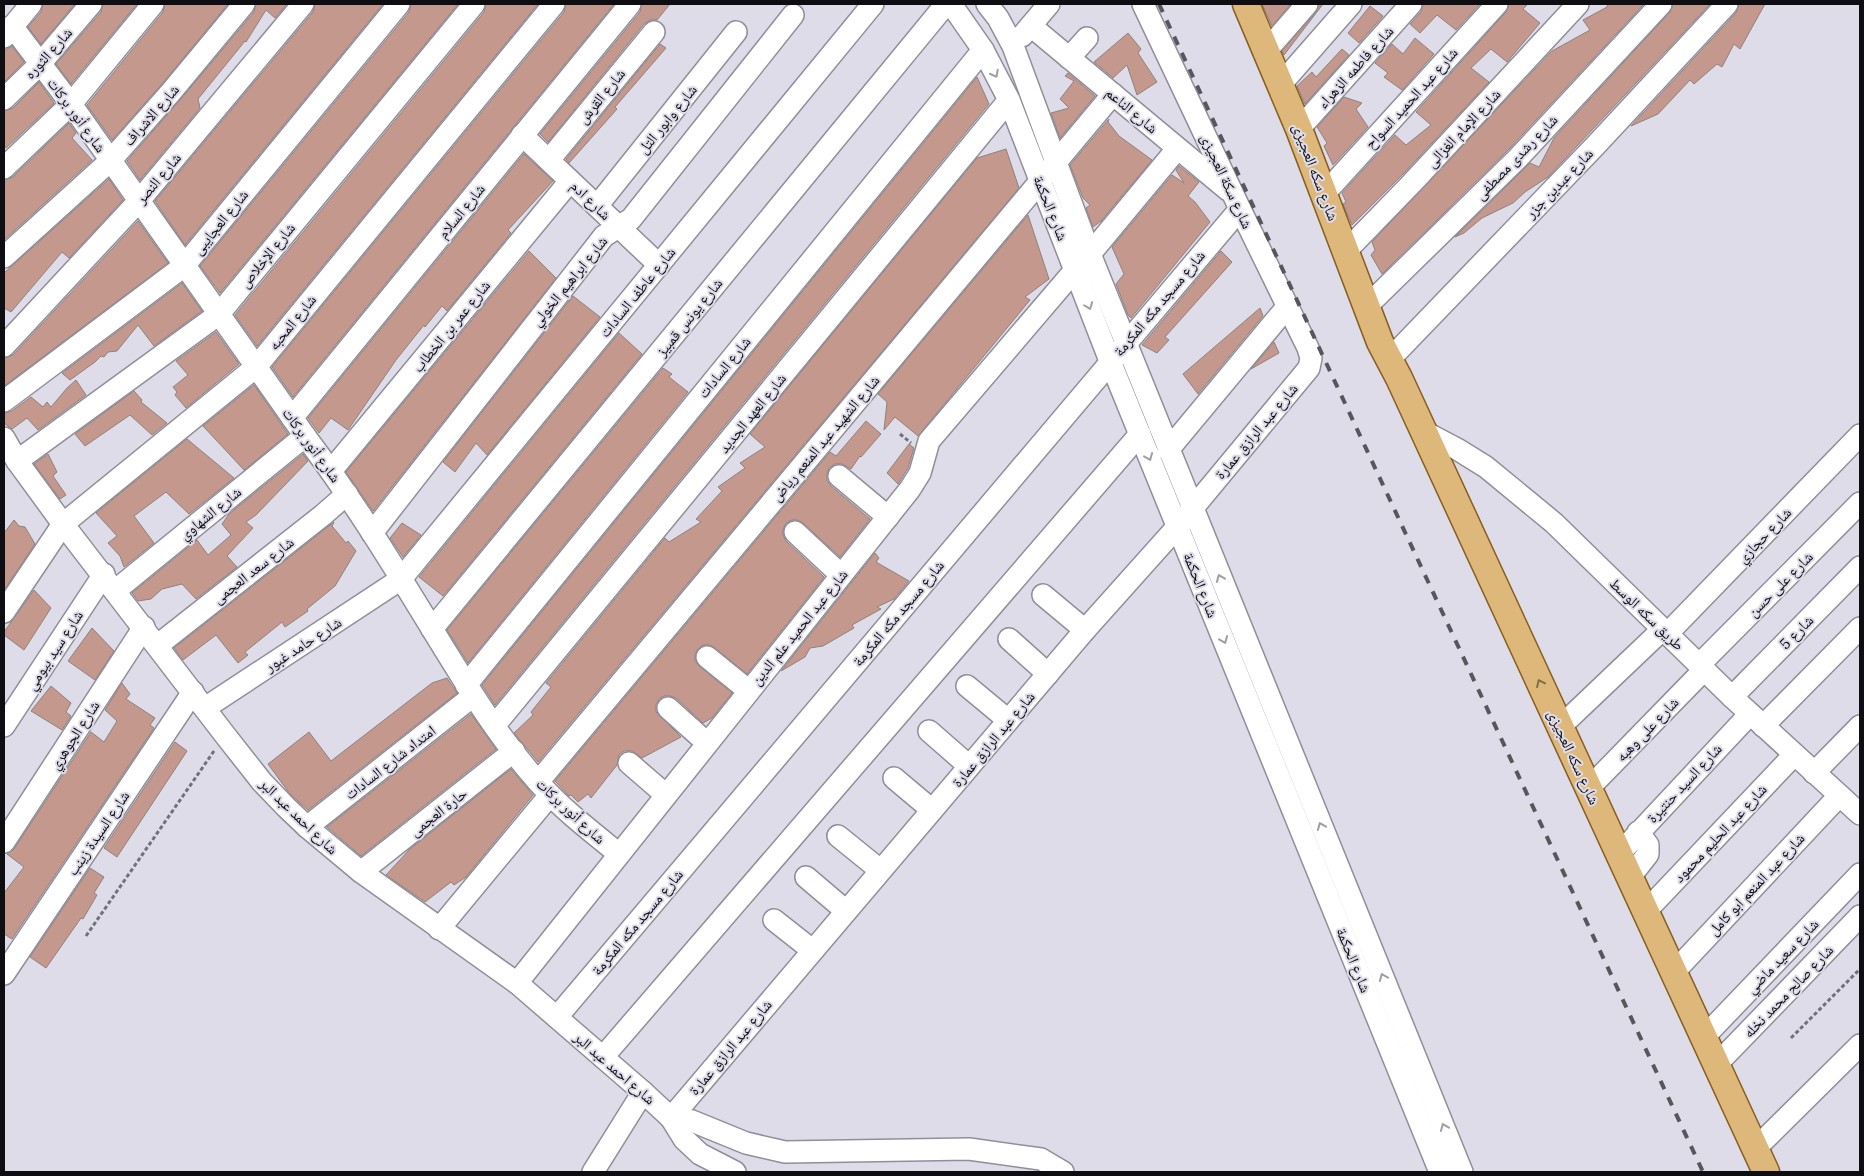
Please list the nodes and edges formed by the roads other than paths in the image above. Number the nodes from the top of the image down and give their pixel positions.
1 (31, 4) edge
2 (91, 4) edge
3 (153, 4) edge
4 (244, 4) edge
5 (303, 4) edge
6 (399, 4) edge
7 (474, 4) edge
8 (554, 4) edge
9 (630, 4) edge
10 (873, 4) edge
11 (946, 4) edge
12 (951, 4) edge
13 (1049, 4) edge
14 (1143, 4) edge
15 (1246, 4) edge
16 (1307, 4) edge
17 (1351, 4) edge
18 (1410, 4) edge
19 (1497, 4) edge
20 (1578, 4) edge
21 (1661, 4) edge
22 (1727, 4) edge
23 (999, 9) edge
24 (793, 15) dead end
25 (1030, 26) junction
26 (8, 31) edge
27 (654, 32) dead end
28 (736, 32) dead end
29 (1087, 38) dead end
30 (1013, 46) junction
31 (983, 50) junction
32 (1267, 50) junction
33 (1069, 58) junction
34 (40, 64) junction
35 (1281, 84) junction
36 (1112, 94) junction
37 (4, 99) edge
38 (1009, 100) junction
39 (71, 104) junction
40 (1299, 129) junction
41 (522, 135) junction
42 (1177, 149) junction
43 (549, 160) junction
44 (110, 161) junction
45 (1055, 161) junction
46 (4, 168) edge
47 (1040, 180) junction
48 (570, 181) junction
49 (1325, 193) junction
50 (138, 202) junction
51 (1236, 202) junction
52 (597, 206) junction
53 (618, 227) junction
54 (1346, 251) junction
55 (1090, 254) junction
56 (4, 257) edge
57 (659, 265) junction
58 (184, 266) junction
59 (1076, 270) junction
60 (1367, 306) junction
61 (1287, 307) junction
62 (219, 314) junction
63 (1126, 344) junction
64 (4, 346) edge
65 (1385, 351) junction
66 (1311, 358) joint
67 (1110, 361) junction
68 (256, 367) junction
69 (4, 401) edge
70 (292, 418) junction
71 (1421, 430) junction
72 (1140, 434) junction
73 (305, 436) junction
74 (1860, 436) edge
75 (4, 438) edge
76 (1168, 450) junction
77 (17, 461) junction
78 (331, 471) junction
79 (839, 476) dead end
80 (347, 494) junction
81 (1860, 503) edge
82 (1192, 508) junction
83 (888, 517) junction
84 (63, 524) junction
85 (1178, 526) junction
86 (795, 532) dead end
87 (372, 533) junction
88 (1860, 567) edge
89 (841, 575) junction
90 (401, 579) junction
91 (110, 582) junction
92 (1043, 595) dead end
93 (4, 612) edge
94 (144, 627) junction
95 (1860, 628) edge
96 (432, 629) junction
97 (1085, 630) junction
98 (1665, 632) junction
99 (1009, 639) dead end
100 (158, 645) junction
101 (707, 657) dead end
102 (1702, 668) junction
103 (1048, 674) junction
104 (967, 686) dead end
105 (470, 690) junction
106 (749, 691) junction
107 (1732, 697) junction
108 (199, 700) junction
109 (668, 708) dead end
110 (1008, 720) junction
111 (1756, 720) junction
112 (495, 725) junction
113 (4, 726) edge
114 (1860, 726) edge
115 (1560, 727) junction
116 (929, 731) dead end
117 (707, 743) junction
118 (514, 751) junction
119 (1794, 755) junction
120 (630, 764) dead end
121 (969, 766) junction
122 (1814, 773) junction
123 (894, 778) dead end
124 (544, 788) junction
125 (1589, 788) junction
126 (666, 795) junction
127 (1839, 796) junction
128 (932, 810) junction
129 (1860, 814) edge
130 (307, 827) junction
131 (838, 836) dead end
132 (4, 842) edge
133 (618, 854) junction
134 (1625, 865) junction
135 (880, 870) junction
136 (361, 872) junction
137 (1860, 874) edge
138 (806, 877) dead end
139 (846, 910) junction
140 (1646, 911) junction
141 (1860, 916) edge
142 (774, 920) dead end
143 (439, 929) junction
144 (812, 950) junction
145 (1674, 972) junction
146 (4, 974) edge
147 (516, 983) junction
148 (557, 1017) junction
149 (1704, 1037) junction
150 (1860, 1045) edge
151 (603, 1057) junction
152 (1716, 1065) junction
153 (643, 1092) junction
154 (671, 1118) junction
155 (1752, 1160) edge
156 (593, 1172) edge
157 (735, 1172) edge
158 (1064, 1172) edge
159 (1440, 1172) edge
160 (1462, 1172) edge
161 (1766, 1172) edge

1 - 26 street
2 - 34 street, شارع الثوره
3 - 39 street
4 - 44 street, شارع الاشراف
5 - 50 street, شارع النصر
6 - 58 street, شارع العجايبى
7 - 62 street, شارع الإخلاص
8 - 68 street, شارع المحبه
9 - 41 street, شارع السلام
10 - 57 street, شارع عاطف السادات
11 - 96 street, شارع يونس قمبيز
12 - 31 street, شارع الحكمة
13 - 25 street
14 - 51 street, شارع سكة العجيزى
15 - 32 main road, شارع سكه العجيزى
16 - 32 street
17 - 35 street
18 - 40 street, شارع فاطمه الزهراء
19 - 49 street, شارع عبد الحميد السواح
20 - 54 street, شارع الإمام الغزالى
21 - 60 street, شارع رشدى مصطفى
22 - 65 street, شارع عبدين جزر
23 - 30 street, شارع الحكمة
24 - 53 street, شارع ابراهيم الخولي
25 - 30 street
25 - 33 street, شارع الناعم
26 - 34 street, شارع أنور بركات
27 - 43 street, شارع القرش
28 - 52 street, شارع وابور التل
29 - 33 street
30 - 45 street, شارع الحكمة
31 -> 38 street, شارع الحكمة
31 - 105 street, شارع السادات
32 - 35 main road, شارع سكه العجيزى
33 - 36 street, شارع الناعم
34 - 37 street, شارع الثوره
34 - 39 street, شارع أنور بركات
35 - 40 main road, شارع سكه العجيزى
36 - 42 street, شارع الناعم
36 - 45 street, شارع الشهيد عبد المنعم رياض
38 - 47 street, شارع الحكمة
38 - 112 street, شارع العهد الجديد
39 - 44 street, شارع أنور بركات
39 - 46 street
40 - 49 main road, شارع سكه العجيزى
41 - 43 street, شارع ادم
41 - 70 street, شارع السلام
42 - 51 street, شارع الناعم
42 - 55 street
43 - 48 street, شارع ادم
44 - 50 street, شارع أنور بركات
44 - 56 street, شارع الاشراف
45 - 47 street, شارع الشهيد عبد المنعم رياض
45 - 55 street, شارع الحكمة
47 - 59 street, شارع الحكمة
47 - 124 street, شارع الشهيد عبد المنعم رياض
48 - 52 street, شارع ادم
48 - 78 street, شارع عمر بن الخطاب
49 - 54 main road, شارع سكه العجيزى
50 - 58 street, شارع أنور بركات
50 - 64 street, شارع النصر
51 - 61 street, شارع سكة العجيزى
51 - 63 street, شارع مسجد مكه المكرمة
52 - 53 street, شارع ادم
53 - 57 street, شارع ادم
53 - 87 street, شارع ابراهيم الخولي
54 - 60 main road, شارع سكه العجيزى
55 - 63 street, شارع الحكمة
57 - 90 street, شارع عاطف السادات
58 - 62 street, شارع أنور بركات
58 - 69 street, شارع العجايبى
59 -> 67 street, شارع الحكمة
59 - 83 street, شارع عبد الحميد علم الدين
60 - 65 main road, شارع سكه العجيزى
61 - 66 street, شارع سكة العجيزى
61 - 76 street
62 - 68 street, شارع أنور بركات
62 - 77 street, شارع الإخلاص
63 - 67 street, شارع مسجد مكه المكرمة
63 - 76 street, شارع الحكمة
65 - 71 main road, شارع سكه العجيزى
65 - 155 main road, شارع سكه العجيزى
66 - 82 street, شارع عبد الرازق عمارة
67 - 72 street, شارع الحكمة
67 - 148 street, شارع مسجد مكه المكرمة
68 - 70 street, شارع أنور بركات
68 - 84 street, شارع المحبه
70 - 73 street, شارع أنور بركات
71 - 98 street, طريق سكه الوسط
115 -> 71 main road, شارع سكه العجيزى
72 -> 85 street, شارع الحكمة
72 - 151 street
73 - 78 street, شارع أنور بركات
73 - 91 street, شارع الشهاوي
74 - 98 street, شارع حجازي
75 - 77 street, شارع احمد عبد البر
76 - 82 street, شارع الحكمة
77 - 84 street, شارع احمد عبد البر
78 - 80 street, شارع أنور بركات
79 - 83 street
80 - 87 street, شارع أنور بركات
80 - 100 street, شارع سعد العجمى
81 - 102 street, شارع على حسن
82 - 85 street, شارع عبد الرازق عمارة
160 -> 82 street, شارع الحكمة
83 - 89 street, شارع عبد الحميد علم الدين
84 - 91 street, شارع احمد عبد البر
84 - 93 street, شارع المحبه
85 - 97 street, شارع عبد الرازق عمارة
85 -> 159 street, شارع الحكمة
86 - 89 street
87 - 90 street, شارع أنور بركات
88 - 107 street, شارع 5
89 - 106 street, شارع عبد الحميد علم الدين
90 - 96 street, شارع أنور بركات
90 - 108 street, شارع حامد غبور
91 - 94 street, شارع احمد عبد البر
91 - 113 street, شارع سيد بيومي
92 - 97 street
94 - 100 street, شارع احمد عبد البر
94 - 132 street, شارع الجوهري
95 - 111 street, شارع السيد حنتيرة
96 - 105 street, شارع أنور بركات
97 - 103 street, شارع عبد الرازق عمارة
98 - 102 street, طريق سكه الوسط
98 - 115 street, شارع حجازي
99 - 103 street
100 - 108 street, شارع احمد عبد البر
101 - 106 street
102 - 107 street, طريق سكه الوسط
102 - 125 street, شارع على وهبه
103 - 110 street, شارع عبد الرازق عمارة
104 - 110 street
105 - 112 street, شارع أنور بركات
105 - 130 street, امتداد شارع السادات
106 - 117 street, شارع عبد الحميد علم الدين
107 - 111 street, طريق سكه الوسط
108 - 130 street, شارع احمد عبد البر
108 - 146 street, شارع السيدة زينب
109 - 117 street
110 - 121 street, شارع عبد الرازق عمارة
111 - 119 street, طريق سكه الوسط
111 - 134 street, شارع السيد حنتيرة
112 - 118 street, شارع أنور بركات
114 - 122 street
115 - 125 main road, شارع سكه العجيزى
116 - 121 street
117 - 126 street, شارع عبد الحميد علم الدين
118 - 124 street, شارع أنور بركات
118 - 136 street, حارة العجمى
119 - 122 street, طريق سكه الوسط
119 - 140 street, شارع عبد الحليم محمود
120 - 126 street
121 - 128 street, شارع عبد الرازق عمارة
122 - 127 street, طريق سكه الوسط
123 - 128 street
124 - 133 street, شارع أنور بركات
124 - 143 street, شارع الشهيد عبد المنعم رياض
125 - 134 main road, شارع سكه العجيزى
126 - 133 street, شارع عبد الحميد علم الدين
127 - 129 street, طريق سكه الوسط
127 - 145 street, شارع عبد المنعم ابو كامل
128 - 135 street, شارع عبد الرازق عمارة
130 - 136 street, شارع احمد عبد البر
131 - 135 street
133 - 147 street, شارع عبد الحميد علم الدين
134 - 140 main road, شارع سكه العجيزى
135 - 139 street, شارع عبد الرازق عمارة
136 - 143 street, شارع احمد عبد البر
137 - 149 street, شارع سعيد ماضي
138 - 139 street
139 - 144 street, شارع عبد الرازق عمارة
140 - 145 main road, شارع سكه العجيزى
141 - 152 street, شارع صالح محمد نخله
142 - 144 street
143 - 147 street, شارع احمد عبد البر
144 - 154 street, شارع عبد الرازق عمارة
145 - 149 main road, شارع سكه العجيزى
147 - 148 street, شارع احمد عبد البر
148 - 151 street, شارع احمد عبد البر
149 - 152 main road, شارع سكه العجيزى
150 - 155 street
151 - 153 street, شارع احمد عبد البر
152 - 155 main road, شارع سكه العجيزى
153 - 154 street, شارع احمد عبد البر
153 - 156 street
154 - 157 street, شارع احمد عبد البر
154 - 158 street
155 - 161 main road, شارع سكه العجيزى

